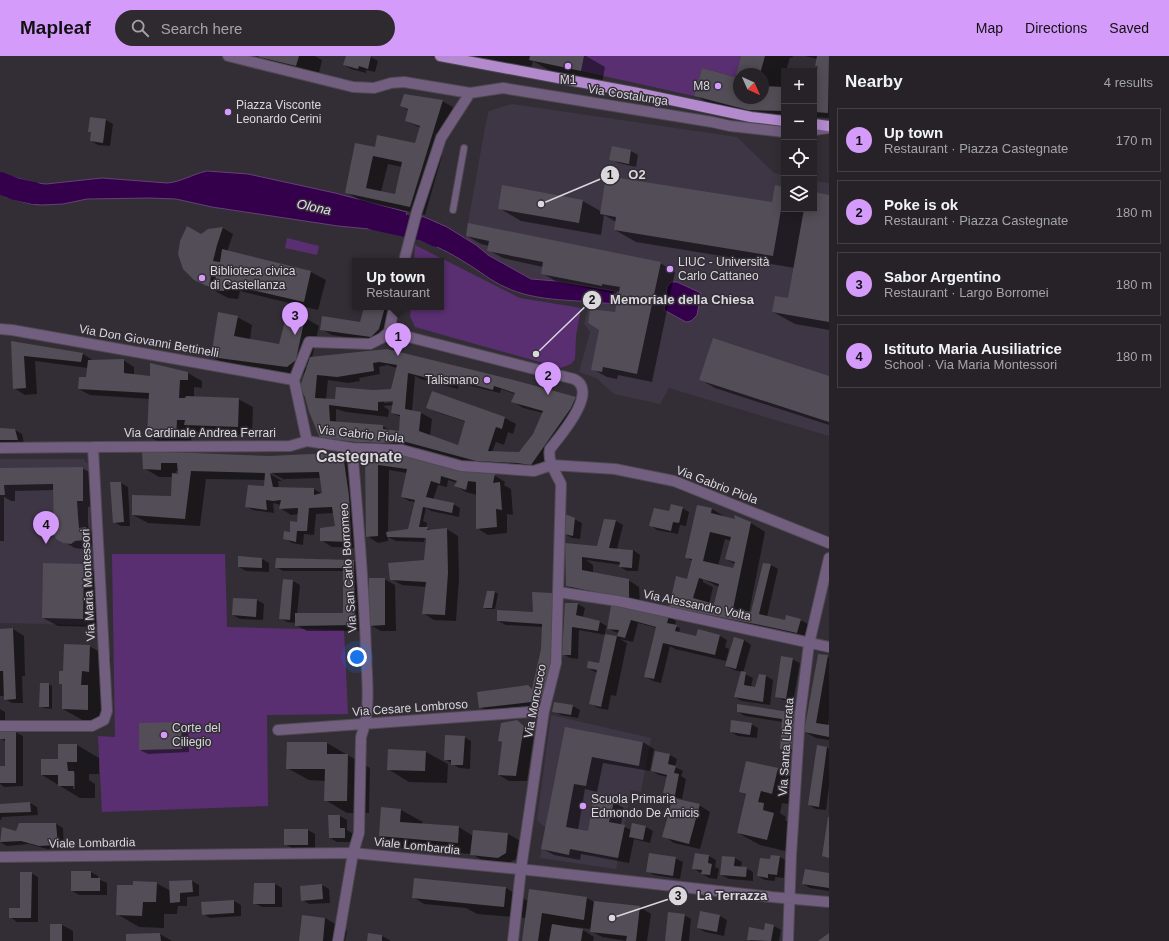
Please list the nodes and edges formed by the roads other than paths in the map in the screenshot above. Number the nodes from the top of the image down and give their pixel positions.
1 (228, 56) edge
2 (440, 56) edge
3 (470, 93) junction
4 (751, 117) junction
5 (781, 121) edge
6 (712, 122) junction
7 (817, 125) edge
8 (829, 127) edge
9 (817, 129) edge
10 (781, 132) edge
11 (464, 148) dead end
12 (453, 210) dead end
13 (405, 258) edge
14 (393, 310) edge
15 (0, 329) edge
16 (389, 332) junction
17 (294, 380) junction
18 (307, 441) junction
19 (93, 447) junction
20 (0, 448) edge
21 (352, 448) junction
22 (552, 465) junction
23 (829, 543) edge
24 (829, 558) edge
25 (558, 592) junction
26 (809, 644) junction
27 (829, 647) edge
28 (544, 711) junction
29 (366, 725) junction
30 (0, 726) edge
31 (278, 730) dead end
32 (352, 853) junction
33 (0, 857) edge
34 (521, 869) junction
35 (789, 898) junction
36 (829, 902) edge
37 (338, 941) edge
38 (513, 941) edge
39 (788, 941) edge

1 - 3 street, Via Costalunga
2 - 4 main road
3 - 6 street, Via Costalunga
3 - 13 street
4 - 5 main road
4 - 6 street, Via Costalunga
6 - 10 street, Via Costalunga
7 - 8 main road
8 - 9 street
11 - 12 lane
14 - 16 street
15 - 17 street, Via Don Giovanni Bettinelli
16 - 17 street
16 - 22 street
17 - 18 street
18 - 19 street, Via Cardinale Andrea Ferrari
18 - 21 street, Via Gabrio Piola
19 - 20 street, Via Cardinale Andrea Ferrari
19 - 30 street, Via Maria Montessori
21 - 22 street, Via Gabrio Piola
21 - 29 street, Via San Carlo Borromeo
22 - 23 street, Via Gabrio Piola
22 - 25 street, Via Moncucco
24 - 26 street, Via Santa Liberata
25 - 26 street, Via Alessandro Volta
25 - 28 street, Via Moncucco
26 - 27 street, Via Alessandro Volta
26 - 35 street, Via Santa Liberata
28 - 29 street, Via Cesare Lombroso
28 - 34 street, Via Moncucco
29 - 31 street, Via Cesare Lombroso
29 - 32 street, Via San Carlo Borromeo
32 - 33 street, Viale Lombardia
32 - 34 street, Viale Lombardia
32 - 37 street, Via San Carlo Borromeo
34 - 35 street, Viale Lombardia
34 - 38 street, Via Moncucco
35 - 36 street, Viale Lombardia
35 - 39 street, Via Santa Liberata

